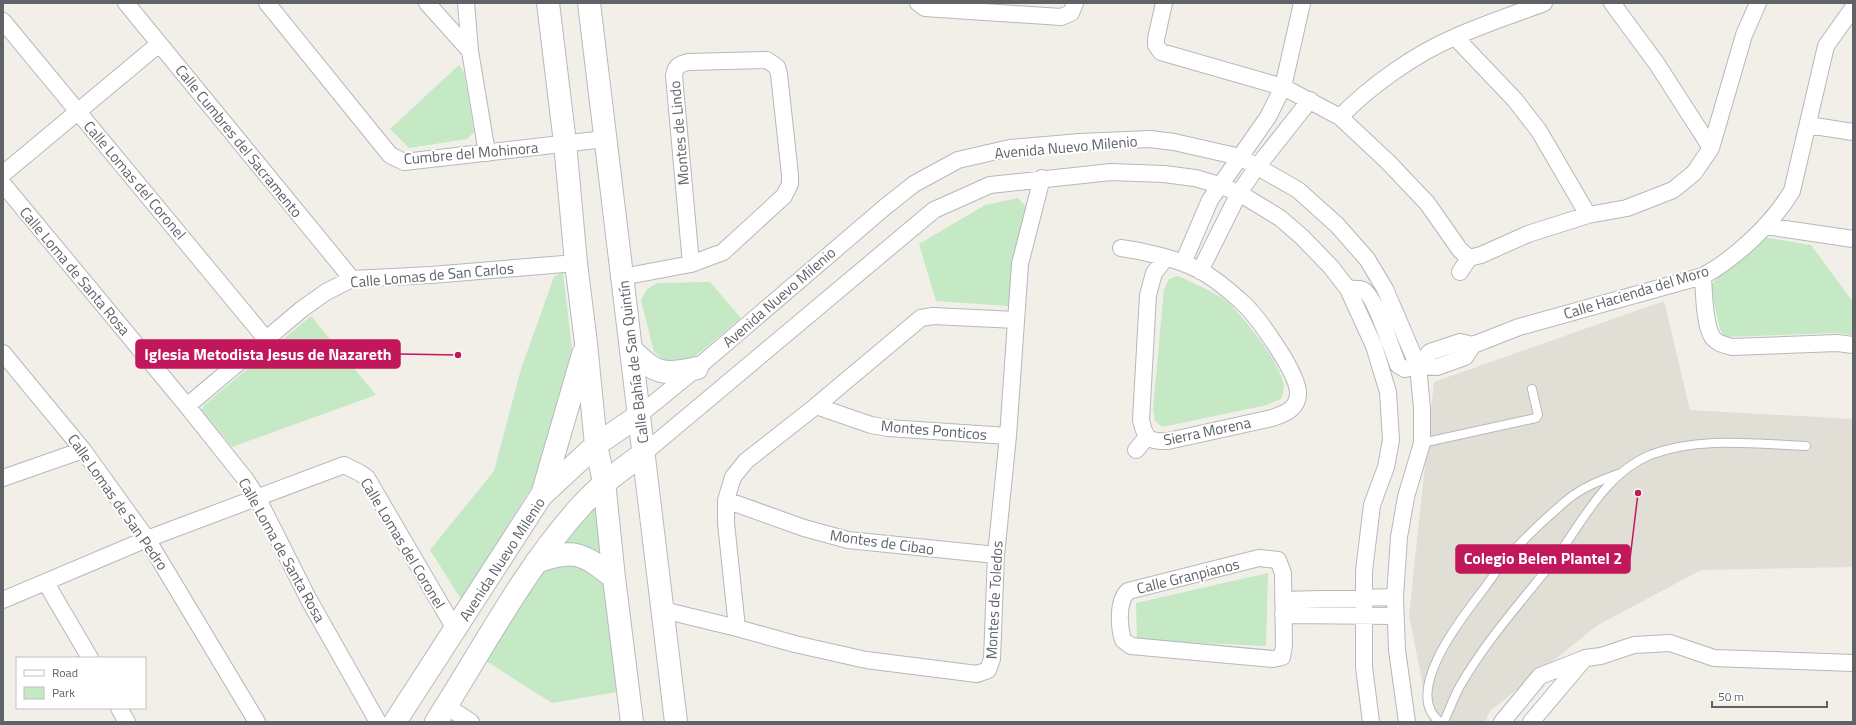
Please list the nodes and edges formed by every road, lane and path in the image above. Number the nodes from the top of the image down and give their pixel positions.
1 (126, 3) edge
2 (267, 3) edge
3 (428, 3) edge
4 (466, 3) edge
5 (548, 3) edge
6 (589, 3) edge
7 (918, 3) edge
8 (1075, 3) edge
9 (1164, 3) edge
10 (1302, 3) edge
11 (1544, 3) edge
12 (1612, 3) edge
13 (1758, 3) edge
14 (1853, 8) edge
15 (3, 21) edge
16 (1848, 24) edge
17 (1454, 37) junction
18 (159, 44) junction
19 (470, 51) junction
20 (1283, 87) junction
21 (1310, 100) junction
22 (78, 112) junction
23 (1340, 117) junction
24 (1808, 125) junction
25 (1853, 132) edge
26 (605, 139) junction
27 (565, 143) junction
28 (1711, 148) junction
29 (487, 153) junction
30 (1240, 157) junction
31 (1257, 167) junction
32 (3, 174) edge
33 (1042, 178) junction
34 (3, 184) edge
35 (1219, 185) junction
36 (1239, 193) junction
37 (1588, 215) junction
38 (1765, 226) junction
39 (1853, 239) edge
40 (1120, 248) dead end
41 (1165, 259) junction
42 (576, 263) junction
43 (1183, 263) junction
44 (692, 264) junction
45 (1200, 271) junction
46 (1703, 276) junction
47 (622, 277) junction
48 (352, 279) junction
49 (1348, 290) junction
50 (1016, 320) junction
51 (266, 339) junction
52 (586, 343) junction
53 (1853, 345) edge
54 (631, 349) junction
55 (3, 353) edge
56 (1418, 366) junction
57 (697, 368) junction
58 (1532, 389) dead end
59 (187, 406) junction
60 (816, 406) junction
61 (638, 416) junction
62 (1008, 436) junction
63 (1147, 437) junction
64 (1422, 443) junction
65 (596, 445) junction
66 (1806, 446) dead end
67 (83, 450) junction
68 (1136, 450) dead end
69 (644, 453) junction
70 (1619, 474) junction
71 (3, 478) edge
72 (604, 482) junction
73 (541, 496) junction
74 (256, 497) junction
75 (726, 500) junction
76 (147, 539) junction
77 (996, 555) junction
78 (536, 562) junction
79 (614, 578) junction
80 (46, 583) junction
81 (1395, 597) junction
82 (1363, 599) junction
83 (3, 600) edge
84 (1283, 608) junction
85 (663, 610) junction
86 (1364, 616) junction
87 (1394, 616) junction
88 (737, 628) junction
89 (455, 629) junction
90 (89, 657) edge
91 (1585, 658) junction
92 (1853, 663) edge
93 (120, 709) edge
94 (441, 714) edge
95 (127, 722) edge
96 (257, 722) edge
97 (378, 722) edge
98 (395, 722) edge
99 (471, 722) edge
100 (632, 722) edge
101 (676, 722) edge
102 (1371, 722) edge
103 (1407, 722) edge
104 (1440, 722) edge
105 (1444, 722) edge
106 (1502, 722) edge
107 (1532, 722) edge

1 - 18 street, Calle Cumbres del Sacramento
2 - 29 street, Cumbre del Mohinora
3 - 19 street
4 - 19 street
5 - 27 street
6 - 26 street, Calle Bahía de San Quintín
7 - 8 street
9 - 20 street
10 - 20 street
11 - 17 street
12 - 28 street
13 - 28 street
14 - 16 street, Calle Hacienda del Moro
15 - 22 street, Calle Lomas del Coronel
16 - 24 street, Calle Hacienda del Moro
17 - 23 street
17 - 37 street
18 - 22 street
18 - 48 street, Calle Cumbres del Sacramento
19 - 29 street
20 - 21 street
20 - 30 street
21 - 23 street
21 - 31 street
22 - 32 street
22 - 51 street, Calle Lomas del Coronel
23 - 37 street
24 - 25 street
24 - 38 street, Calle Hacienda del Moro
26 - 27 street, Cumbre del Mohinora
26 - 47 street, Calle Bahía de San Quintín
27 - 29 street, Cumbre del Mohinora
27 - 42 street
28 - 37 street
30 - 31 street, Avenida Nuevo Milenio
30 - 35 street
30 - 57 street, Avenida Nuevo Milenio
31 - 36 street
31 - 56 street, Avenida Nuevo Milenio
33 - 35 street, Avenida Nuevo Milenio
33 - 50 street, Montes de Toledos
33 - 69 street, Avenida Nuevo Milenio
34 - 59 street, Calle Loma de Santa Rosa
35 - 36 street, Avenida Nuevo Milenio
35 - 43 street
36 - 45 street
36 - 49 street, Avenida Nuevo Milenio
38 - 39 street
38 - 46 street, Calle Hacienda del Moro
40 - 41 street
41 - 43 street, Sierra Morena
41 - 63 street, Sierra Morena
42 - 48 street, Calle Lomas de San Carlos
42 - 52 street
43 - 45 street, Sierra Morena
44 - 44 street, Montes de Lindo
44 - 47 street, Montes de Lindo
45 - 63 street, Sierra Morena
46 - 53 street
46 - 56 street, Calle Hacienda del Moro
47 - 54 street, Calle Bahía de San Quintín
48 - 51 street, Calle Lomas de San Carlos
49 - 56 street, Calle Hacienda del Moro
49 - 82 street, Avenida Nuevo Milenio
50 - 60 street
50 - 62 street, Montes de Toledos
51 - 59 street, Calle Lomas de San Carlos
52 - 65 street
52 - 73 street
54 - 57 street
54 - 61 street, Calle Bahía de San Quintín
55 - 67 street, Calle Lomas de San Pedro
56 - 64 street, Avenida Nuevo Milenio
57 - 61 street, Avenida Nuevo Milenio
58 - 64 lane
59 - 74 street, Calle Loma de Santa Rosa
60 - 62 street, Montes Ponticos
60 - 75 street
61 - 65 street, Avenida Nuevo Milenio
61 - 69 street, Calle Bahía de San Quintín
62 - 77 street, Montes de Toledos
63 - 68 street
64 - 81 street, Avenida Nuevo Milenio
65 - 72 street
65 - 73 street, Avenida Nuevo Milenio
66 - 70 lane
67 - 71 street
67 - 76 street, Calle Lomas de San Pedro
69 - 72 street, Avenida Nuevo Milenio
69 - 85 street, Calle Bahía de San Quintín
70 - 104 lane
70 - 105 lane
72 - 78 street, Avenida Nuevo Milenio
72 - 79 street
73 - 89 street, Avenida Nuevo Milenio
74 - 76 street
74 - 89 street, Calle Lomas del Coronel
74 - 97 street, Calle Loma de Santa Rosa
75 - 77 street, Montes de Cibao
75 - 88 street
76 - 80 street
76 - 96 street, Calle Lomas de San Pedro
77 - 88 street, Montes de Toledos
78 - 79 street
78 - 94 street, Avenida Nuevo Milenio
79 - 100 street
80 - 83 street
80 - 90 street
81 - 82 street
81 - 87 street, Avenida Nuevo Milenio
82 - 84 street
82 - 86 street, Avenida Nuevo Milenio
84 - 84 street, Calle Granpianos
84 - 86 street
85 - 88 street, Montes de Toledos
85 - 101 street, Calle Bahía de San Quintín
86 - 87 street
86 - 102 street, Avenida Nuevo Milenio
87 - 103 street, Avenida Nuevo Milenio
89 - 98 street, Avenida Nuevo Milenio
91 - 92 street
91 - 106 street
91 - 107 street
93 - 95 street
94 - 99 street

